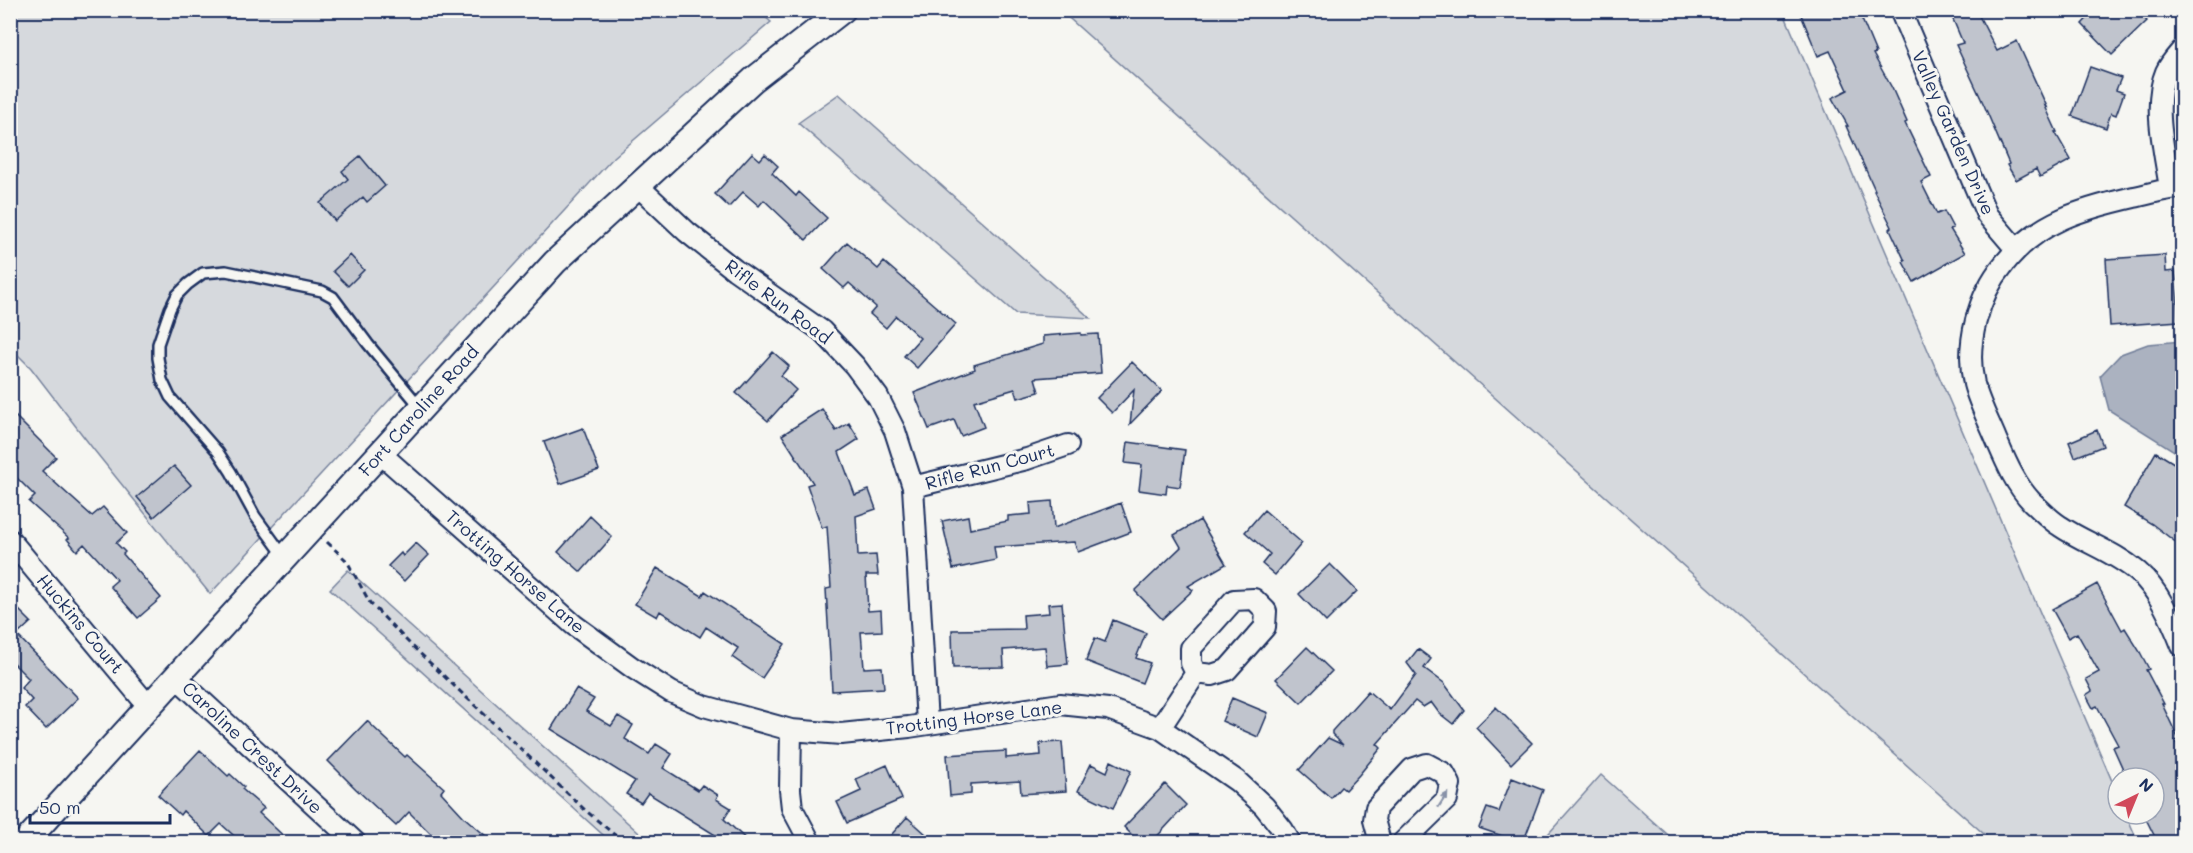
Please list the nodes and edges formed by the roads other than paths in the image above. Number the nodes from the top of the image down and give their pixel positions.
1 (843, 10) edge
2 (1900, 10) edge
3 (2182, 50) edge
4 (637, 185) junction
5 (2176, 188) edge
6 (2016, 249) junction
7 (421, 408) junction
8 (1068, 445) dead end
9 (381, 454) junction
10 (913, 487) junction
11 (10, 540) edge
12 (286, 558) junction
13 (2182, 646) edge
14 (1196, 673) dead end
15 (176, 677) junction
16 (149, 707) junction
17 (927, 723) junction
18 (1160, 728) junction
19 (790, 730) junction
20 (25, 843) edge
21 (355, 843) edge
22 (810, 843) edge
23 (1290, 843) edge
24 (1380, 843) edge
25 (1403, 843) edge

1 - 4 street, Fort Caroline Road
2 - 6 street, Valley Garden Drive
3 - 5 street
4 - 7 street, Fort Caroline Road
4 - 10 street, Rifle Run Road
5 - 6 street
6 - 13 street
7 - 9 street, Fort Caroline Road
7 - 12 lane
8 - 10 street, Rifle Run Court
9 - 12 street, Fort Caroline Road
9 - 19 street, Trotting Horse Lane
10 - 17 street, Rifle Run Road
11 - 16 street, Huckins Court
12 - 15 street, Fort Caroline Road
14 - 18 street
15 - 16 street, Fort Caroline Road
15 - 21 street, Caroline Crest Drive
16 - 20 street, Fort Caroline Road
17 - 18 street, Trotting Horse Lane
17 - 19 street, Trotting Horse Lane
18 - 23 street, Trotting Horse Lane
19 - 22 street
25 -> 24 street

